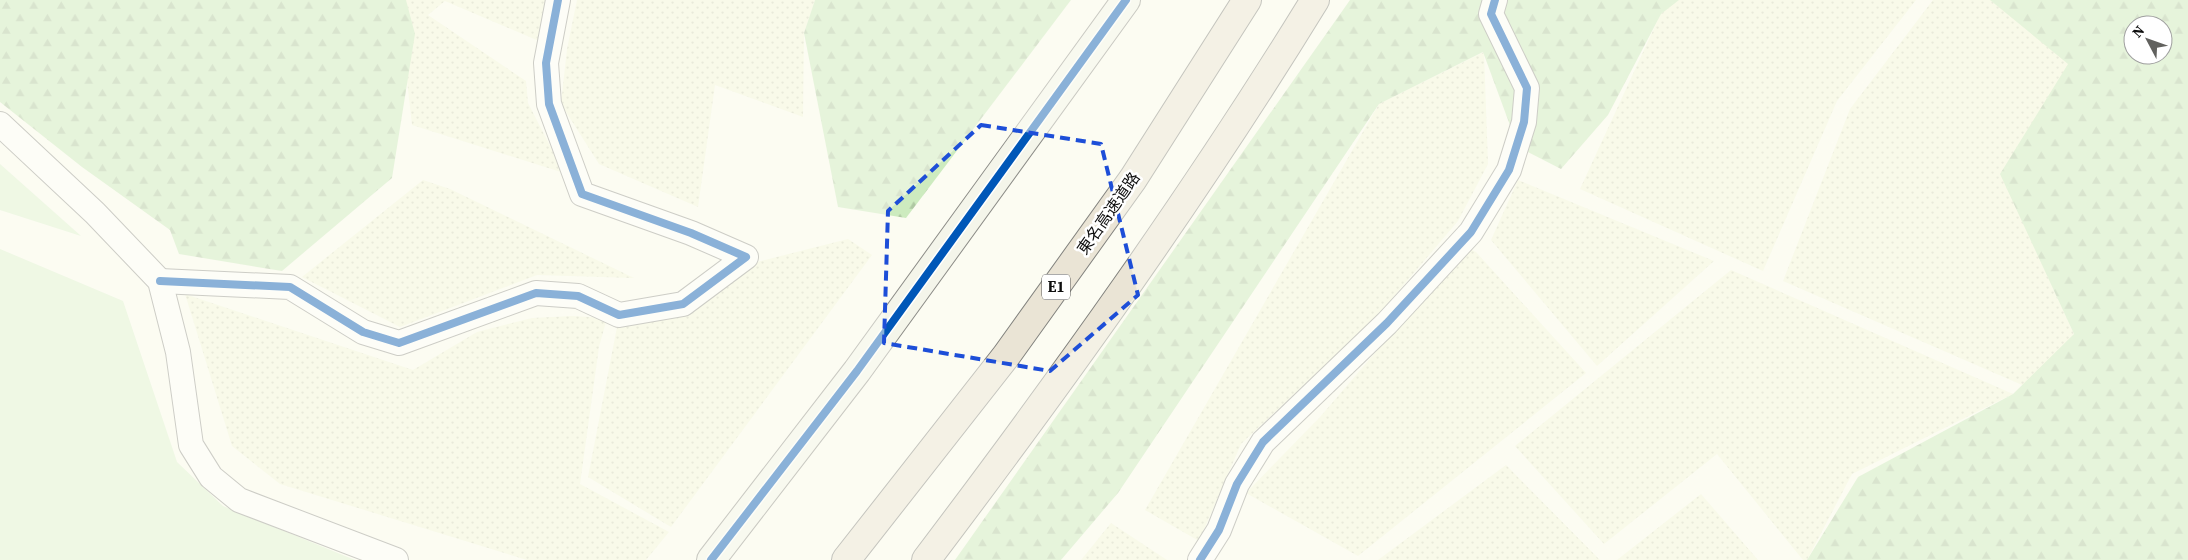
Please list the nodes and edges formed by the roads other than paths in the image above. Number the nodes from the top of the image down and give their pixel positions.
1 (558, 0) edge
2 (1126, 0) edge
3 (1247, 0) edge
4 (1315, 0) edge
5 (1495, 0) edge
6 (0, 124) edge
7 (160, 281) junction
8 (396, 560) edge
9 (711, 560) edge
10 (846, 560) edge
11 (926, 560) edge
12 (1200, 560) edge

1 - 7 street
2 - 9 street
3 - 10 highway, 東名高速道路 / E1
4 - 11 highway
5 - 12 street
6 - 7 street
7 - 8 street

